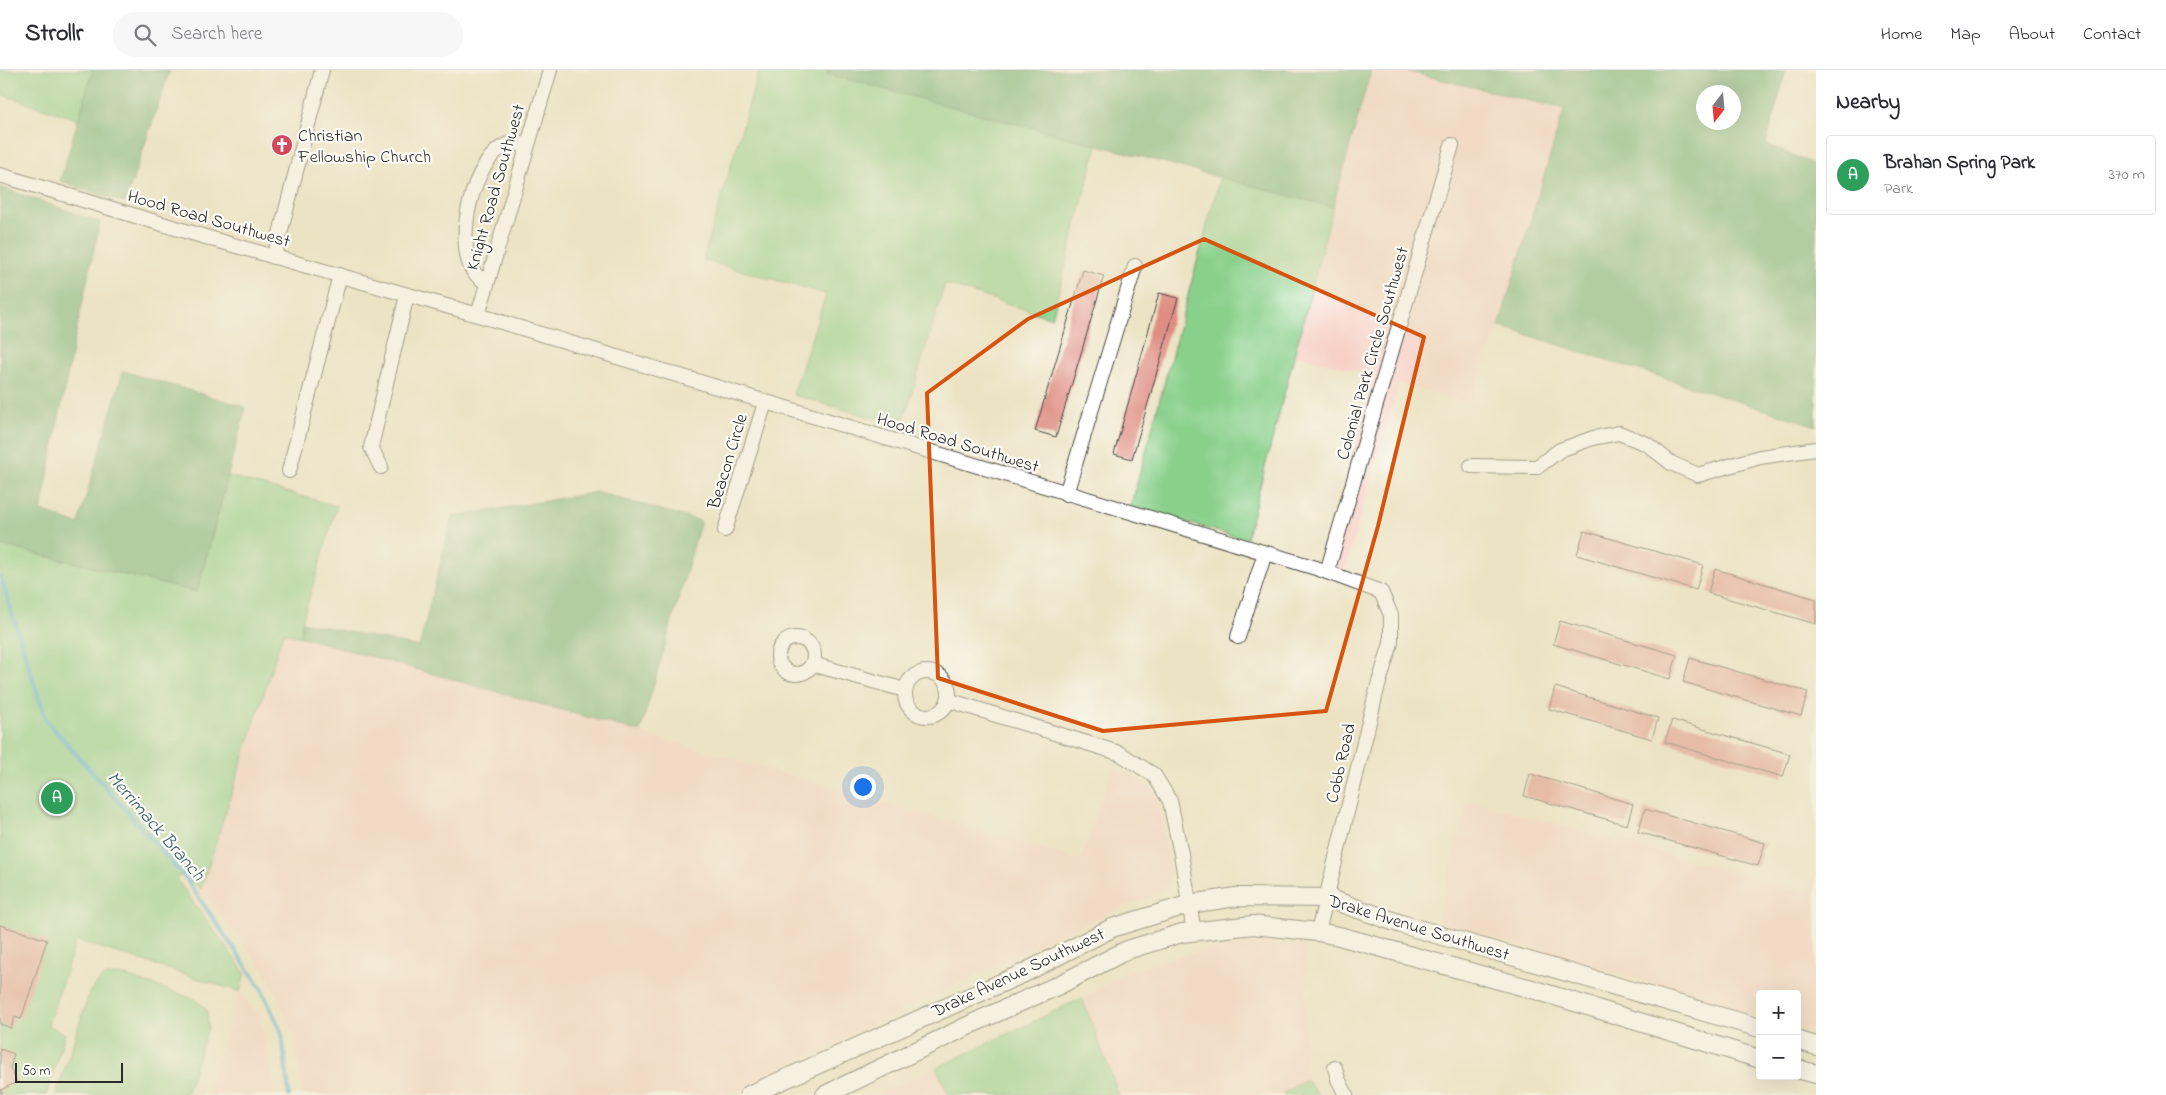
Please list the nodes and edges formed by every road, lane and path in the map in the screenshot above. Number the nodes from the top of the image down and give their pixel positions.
1 (322, 70) edge
2 (550, 70) edge
3 (527, 145) junction
4 (1452, 145) dead end
5 (0, 175) edge
6 (274, 256) junction
7 (1135, 266) dead end
8 (340, 275) junction
9 (487, 284) junction
10 (407, 295) junction
11 (478, 315) junction
12 (765, 403) junction
13 (1816, 449) edge
14 (1471, 466) dead end
15 (381, 467) dead end
16 (289, 471) dead end
17 (1066, 494) junction
18 (725, 530) dead end
19 (1265, 553) junction
20 (1328, 572) junction
21 (1238, 637) dead end
22 (1391, 638) joint
23 (812, 664) dead end
24 (905, 690) junction
25 (948, 700) junction
26 (1327, 898) junction
27 (1190, 904) junction
28 (1194, 932) junction
29 (1318, 932) junction
30 (1756, 1027) edge
31 (1801, 1041) edge
32 (1816, 1046) edge
33 (1756, 1058) edge
34 (1335, 1068) dead end
35 (1801, 1070) edge
36 (1816, 1074) edge
37 (748, 1095) edge
38 (825, 1095) edge
39 (1346, 1095) edge

1 - 6 street
2 - 3 street, Knight Road Southwest
3 - 9 street, Knight Road Southwest
3 - 9 street
4 - 20 street, Colonial Park Circle Southwest
5 - 6 street, Hood Road Southwest
6 - 8 street, Hood Road Southwest
7 - 17 street
8 - 10 street, Hood Road Southwest
8 - 16 street
9 - 11 street, Knight Road Southwest
10 - 11 street, Hood Road Southwest
10 - 15 street
11 - 12 street, Hood Road Southwest
12 - 17 street, Hood Road Southwest
12 - 18 street, Beacon Circle
13 - 14 street
17 - 19 street, Hood Road Southwest
19 - 20 street, Hood Road Southwest
19 - 21 street
20 - 22 street, Hood Road Southwest
22 - 26 street, Cobb Road
23 - 24 street
24 - 25 street
24 - 25 street
25 - 27 street
26 - 27 street, Drake Avenue Southwest
26 - 29 street, Cobb Road
26 - 30 street, Drake Avenue Southwest
27 - 28 street
27 - 37 street, Drake Avenue Southwest
28 - 29 street, Drake Avenue Southwest
28 - 38 street, Drake Avenue Southwest
29 - 33 street, Drake Avenue Southwest
31 - 32 street
34 - 39 street
35 - 36 street

